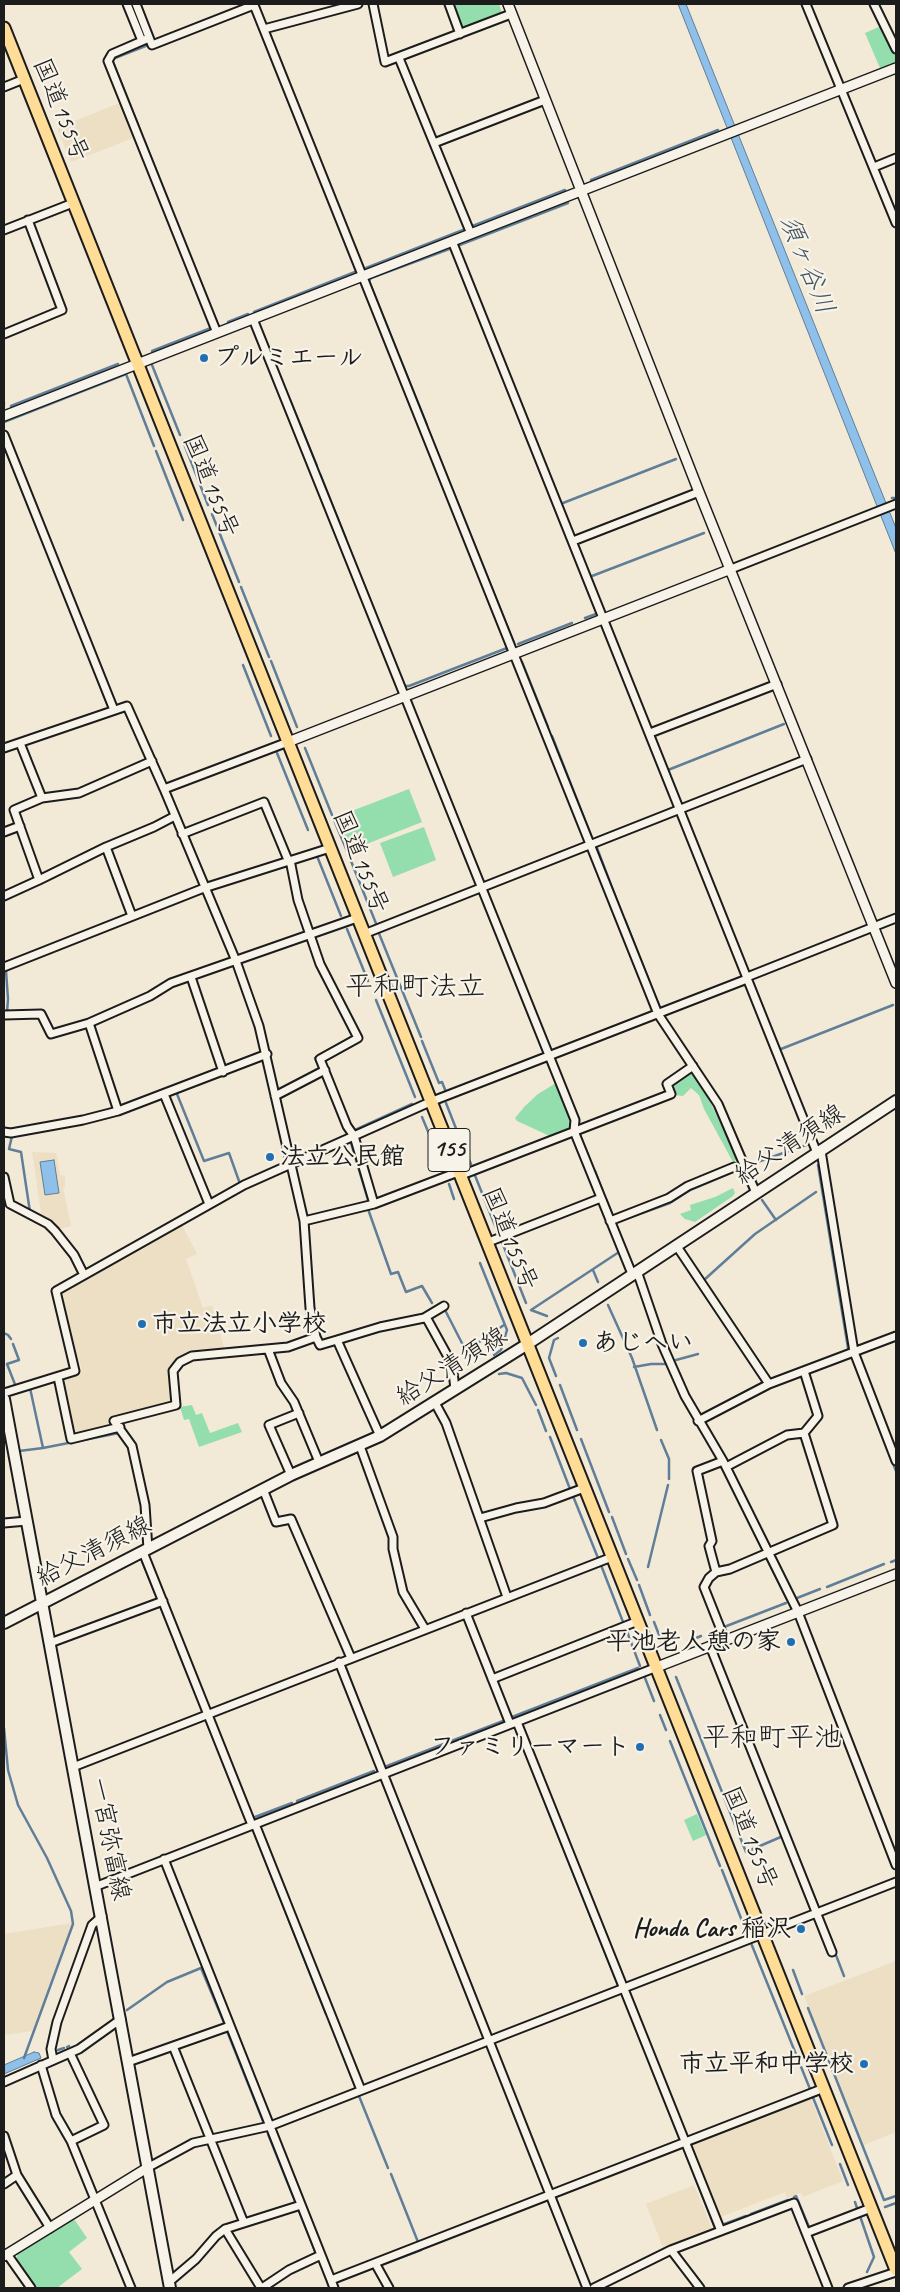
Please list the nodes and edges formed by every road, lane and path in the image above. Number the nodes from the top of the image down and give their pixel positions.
1 (127, 4) edge
2 (136, 4) edge
3 (358, 4) edge
4 (373, 4) edge
5 (449, 4) edge
6 (508, 4) edge
7 (806, 4) edge
8 (874, 4) edge
9 (511, 14) junction
10 (4, 28) edge
11 (264, 29) junction
12 (460, 34) junction
13 (146, 40) junction
14 (896, 50) edge
15 (399, 58) junction
16 (896, 68) edge
17 (24, 79) junction
18 (4, 86) edge
19 (843, 89) junction
20 (545, 100) junction
21 (434, 143) junction
22 (896, 158) edge
23 (874, 167) junction
24 (581, 191) junction
25 (73, 203) junction
26 (28, 220) junction
27 (896, 223) edge
28 (4, 230) edge
29 (471, 234) junction
30 (452, 241) junction
31 (363, 276) junction
32 (253, 319) junction
33 (217, 333) junction
34 (4, 334) edge
35 (137, 364) junction
36 (4, 416) edge
37 (4, 435) edge
38 (699, 492) junction
39 (893, 506) edge
40 (573, 541) junction
41 (731, 569) junction
42 (604, 619) junction
43 (515, 653) junction
44 (777, 684) junction
45 (404, 696) junction
46 (114, 710) junction
47 (650, 734) junction
48 (288, 742) junction
49 (20, 743) junction
50 (4, 748) edge
51 (807, 759) junction
52 (152, 761) junction
53 (164, 789) junction
54 (42, 798) junction
55 (680, 809) junction
56 (175, 816) junction
57 (20, 826) junction
58 (4, 832) edge
59 (182, 834) junction
60 (590, 844) junction
61 (106, 847) junction
62 (330, 848) junction
63 (289, 860) junction
64 (39, 880) junction
65 (481, 887) junction
66 (204, 888) junction
67 (4, 896) edge
68 (132, 916) junction
69 (358, 918) junction
70 (896, 918) edge
71 (874, 927) junction
72 (310, 934) junction
73 (364, 934) junction
74 (236, 961) junction
75 (4, 967) edge
76 (191, 977) junction
77 (747, 978) junction
78 (896, 982) edge
79 (658, 1014) junction
80 (4, 1015) edge
81 (89, 1023) junction
82 (267, 1054) junction
83 (548, 1057) junction
84 (692, 1066) junction
85 (324, 1070) junction
86 (223, 1072) junction
87 (164, 1094) junction
88 (275, 1096) junction
89 (430, 1102) junction
90 (896, 1102) edge
91 (118, 1112) junction
92 (574, 1131) junction
93 (4, 1132) edge
94 (354, 1136) junction
95 (819, 1152) junction
96 (290, 1164) junction
97 (734, 1167) dead end
98 (459, 1174) junction
99 (4, 1177) edge
100 (756, 1193) junction
101 (601, 1198) junction
102 (209, 1204) junction
103 (374, 1204) junction
104 (304, 1221) junction
105 (610, 1221) junction
106 (486, 1243) junction
107 (676, 1245) junction
108 (634, 1272) junction
109 (84, 1275) junction
110 (444, 1306) dead end
111 (426, 1317) junction
112 (896, 1336) edge
113 (316, 1337) junction
114 (337, 1340) junction
115 (526, 1344) junction
116 (268, 1349) junction
117 (854, 1352) junction
118 (804, 1371) junction
119 (58, 1377) junction
120 (769, 1384) junction
121 (455, 1389) junction
122 (4, 1393) edge
123 (4, 1399) edge
124 (434, 1402) junction
125 (298, 1413) junction
126 (698, 1421) junction
127 (120, 1427) junction
128 (804, 1433) junction
129 (380, 1436) junction
130 (360, 1446) junction
131 (896, 1461) edge
132 (318, 1462) junction
133 (724, 1464) junction
134 (291, 1475) junction
135 (584, 1488) junction
136 (263, 1489) junction
137 (480, 1518) junction
138 (27, 1521) junction
139 (4, 1523) edge
140 (146, 1551) junction
141 (768, 1551) junction
142 (612, 1557) junction
143 (716, 1572) junction
144 (896, 1574) edge
145 (507, 1597) junction
146 (163, 1601) junction
147 (43, 1602) junction
148 (798, 1612) junction
149 (466, 1613) junction
150 (638, 1622) junction
151 (4, 1623) edge
152 (425, 1628) junction
153 (726, 1640) junction
154 (50, 1643) junction
155 (710, 1646) junction
156 (351, 1658) junction
157 (339, 1662) junction
158 (657, 1667) junction
159 (492, 1679) junction
160 (208, 1714) junction
161 (514, 1723) junction
162 (73, 1767) junction
163 (383, 1774) junction
164 (254, 1824) junction
165 (164, 1859) junction
166 (896, 1864) edge
167 (896, 1882) edge
168 (96, 1886) junction
169 (816, 1913) junction
170 (102, 1916) junction
171 (763, 1934) junction
172 (832, 1952) dead end
173 (624, 1988) junction
174 (120, 2019) junction
175 (230, 2026) junction
176 (489, 2040) junction
177 (173, 2046) junction
178 (70, 2052) junction
179 (52, 2060) junction
180 (128, 2062) junction
181 (41, 2065) junction
182 (4, 2082) edge
183 (824, 2088) junction
184 (361, 2090) junction
185 (270, 2126) junction
186 (4, 2136) edge
187 (210, 2139) junction
188 (71, 2141) junction
189 (685, 2142) junction
190 (147, 2168) junction
191 (17, 2175) junction
192 (4, 2184) edge
193 (550, 2194) junction
194 (96, 2200) junction
195 (301, 2205) junction
196 (871, 2208) junction
197 (244, 2223) junction
198 (50, 2228) junction
199 (225, 2229) junction
200 (721, 2231) junction
201 (806, 2233) junction
202 (671, 2250) junction
203 (5, 2255) edge
204 (321, 2255) junction
205 (375, 2263) junction
206 (896, 2271) edge
207 (331, 2280) junction
208 (170, 2285) edge
209 (31, 2288) edge
210 (131, 2288) edge
211 (262, 2288) edge
212 (334, 2288) edge
213 (389, 2288) edge
214 (587, 2288) edge
215 (594, 2288) edge
216 (700, 2288) edge
217 (828, 2288) edge
218 (851, 2288) edge

1 - 13 street
2 - 13 street
3 - 11 street
4 - 15 street
5 - 12 street
6 - 9 street
7 - 19 street
8 - 14 street
9 - 12 street
9 - 20 street
10 - 17 highway, 国道155号 / 155
11 - 13 street
11 - 31 street
12 - 15 street
13 - 33 street
15 - 21 street
16 - 19 street
17 - 18 street
17 - 25 highway, 国道155号 / 155
19 - 23 street
19 - 24 street
20 - 21 street
20 - 24 street
21 - 29 street
22 - 23 street
23 - 27 street
24 - 29 street
24 - 38 street
25 - 26 street
25 - 35 highway, 国道155号 / 155
26 - 28 street
26 - 34 street
29 - 30 street
30 - 31 street
30 - 40 street
31 - 32 street
31 - 43 street
32 - 33 street
32 - 45 street
33 - 35 street
35 - 36 street
35 - 48 highway, 国道155号 / 155
37 - 46 street
38 - 40 street
38 - 41 street
39 - 41 street
40 - 42 street
41 - 42 street
41 - 44 street
42 - 43 street
42 - 47 street
43 - 45 street
43 - 60 street
44 - 47 street
44 - 51 street
45 - 48 street
45 - 65 street
46 - 49 street
46 - 52 street
47 - 55 street
48 - 53 street
48 - 62 highway, 国道155号 / 155
49 - 50 street
49 - 54 street
51 - 55 street
51 - 71 street
52 - 53 street
52 - 54 street
53 - 56 street
54 - 57 street
55 - 60 street
55 - 77 street
56 - 59 street
56 - 61 street
57 - 58 street
57 - 64 street
59 - 63 street
59 - 66 street
60 - 65 street
60 - 79 street
61 - 64 street
61 - 68 street
62 - 63 street
62 - 69 highway, 国道155号 / 155
63 - 66 street
63 - 72 street
64 - 67 street
65 - 73 street
65 - 83 street
66 - 68 street
66 - 74 street
68 - 75 street
69 - 72 street
69 - 73 highway, 国道155号 / 155
70 - 71 street
71 - 77 street
71 - 78 street
72 - 74 street
72 - 85 street
73 - 89 highway, 国道155号 / 155
74 - 76 street
74 - 82 street
76 - 81 street
76 - 86 street
77 - 79 street
77 - 95 street
79 - 83 street
79 - 84 street
80 - 81 street
81 - 91 street
82 - 86 street
82 - 88 street
83 - 89 street
83 - 92 street
84 - 92 street
84 - 100 street
85 - 88 street
85 - 94 street
86 - 87 street
87 - 91 street
87 - 102 street
88 - 96 street
89 - 94 street
89 - 98 highway, 国道155号 / 155
90 - 95 main road, 給父清須線
91 - 93 street
92 - 98 street
92 - 101 street
94 - 96 street
94 - 103 street
95 - 100 main road, 給父清須線
95 - 117 street
96 - 102 street
96 - 104 street
97 - 105 street
98 - 103 street
98 - 106 highway, 国道155号 / 155
99 - 109 street
100 - 107 main road, 給父清須線
101 - 105 street
101 - 106 street
102 - 109 street
103 - 104 street
104 - 113 street
105 - 108 street
106 - 115 highway, 国道155号 / 155
107 - 108 main road, 給父清須線
107 - 120 street
108 - 115 main road, 給父清須線
108 - 126 street
109 - 119 street
110 - 111 street
111 - 114 street
111 - 121 street
112 - 117 street
113 - 114 street
113 - 116 street
114 - 129 street
115 - 121 main road, 給父清須線
115 - 135 highway, 国道155号 / 155
116 - 125 street
116 - 127 street
117 - 118 street
117 - 131 street
118 - 120 street
118 - 128 street
119 - 122 street
119 - 127 street
120 - 126 street
121 - 124 main road, 給父清須線
123 - 138 main road, 一宮弥富線
124 - 129 main road, 給父清須線
124 - 137 street
125 - 132 street
125 - 134 street
126 - 133 street
127 - 140 street
128 - 133 street
128 - 141 street
129 - 130 main road, 給父清須線
130 - 132 main road, 給父清須線
130 - 152 street
132 - 134 main road, 給父清須線
133 - 141 street
133 - 143 street
134 - 136 main road, 給父清須線
135 - 137 street
135 - 142 highway, 国道155号 / 155
136 - 140 main road, 給父清須線
136 - 156 street
137 - 145 street
138 - 139 street
138 - 147 main road, 一宮弥富線
140 - 146 street
140 - 147 main road, 給父清須線
141 - 143 street
141 - 148 street
142 - 145 street
142 - 150 highway, 国道155号 / 155
143 - 153 street
144 - 148 street
145 - 149 street
146 - 154 street
146 - 160 street
147 - 151 main road, 給父清須線
147 - 154 main road, 一宮弥富線
148 - 153 street
148 - 166 street
149 - 152 street
149 - 159 street
150 - 158 highway, 国道155号 / 155
150 - 159 street
152 - 156 street
153 - 155 street
154 - 162 main road, 一宮弥富線
155 - 158 street
155 - 169 street
156 - 157 street
157 - 160 street
157 - 163 street
158 - 161 street
158 - 171 highway, 国道155号 / 155
159 - 161 street
160 - 162 street
160 - 164 street
161 - 163 street
161 - 173 street
162 - 168 main road, 一宮弥富線
163 - 164 street
163 - 176 street
164 - 165 street
164 - 184 street
165 - 168 street
165 - 175 street
167 - 169 street
168 - 170 main road, 一宮弥富線
169 - 171 street
169 - 172 street
170 - 174 main road, 一宮弥富線
170 - 179 street
171 - 173 street
171 - 183 highway, 国道155号 / 155
173 - 176 street
173 - 189 street
174 - 178 street
174 - 180 main road, 一宮弥富線
175 - 177 street
175 - 185 street
176 - 184 street
176 - 193 street
177 - 180 street
177 - 187 street
178 - 179 street
178 - 188 street
179 - 181 street
180 - 190 main road, 一宮弥富線
181 - 182 street
181 - 188 street
183 - 189 street
183 - 196 highway, 国道155号 / 155
184 - 185 street
185 - 187 street
185 - 195 street
186 - 191 street
187 - 190 street
187 - 197 street
188 - 194 street
189 - 193 street
189 - 200 street
190 - 194 street
190 - 208 main road, 一宮弥富線
191 - 192 street
191 - 198 street
193 - 205 street
193 - 214 street
194 - 198 street
194 - 210 street
195 - 197 street
195 - 204 street
196 - 201 street
196 - 206 highway, 国道155号 / 155
197 - 199 street
198 - 203 street
199 - 208 street
199 - 211 street
200 - 201 street
200 - 202 street
201 - 217 street
202 - 215 street
202 - 216 street
203 - 209 street
204 - 207 street
204 - 211 street
205 - 207 street
205 - 213 street
206 - 218 street
207 - 212 street

